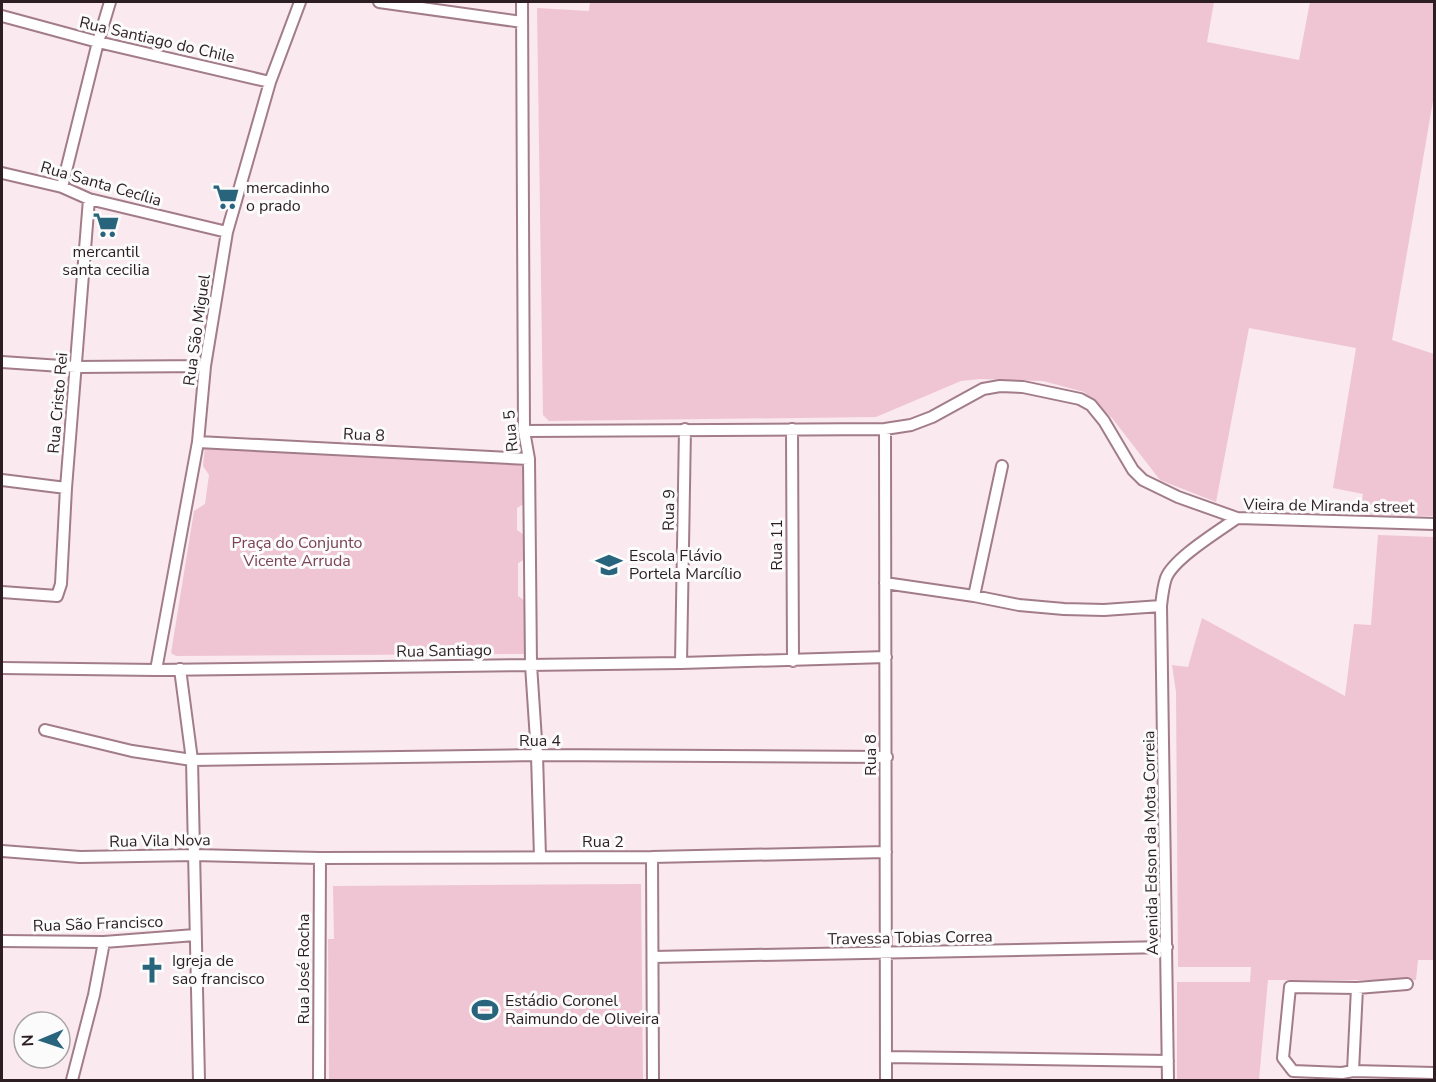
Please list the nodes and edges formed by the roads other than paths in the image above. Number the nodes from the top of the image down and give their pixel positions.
1 (110, 2) edge
2 (300, 2) edge
3 (379, 2) edge
4 (522, 2) edge
5 (2, 16) edge
6 (522, 22) junction
7 (98, 42) junction
8 (270, 82) junction
9 (2, 173) edge
10 (62, 187) junction
11 (89, 199) junction
12 (227, 232) junction
13 (2, 362) edge
14 (205, 366) junction
15 (76, 367) junction
16 (685, 429) junction
17 (792, 429) junction
18 (885, 429) junction
19 (524, 431) junction
20 (198, 442) junction
21 (529, 459) junction
22 (1002, 466) dead end
23 (2, 480) edge
24 (66, 488) junction
25 (1237, 518) junction
26 (1434, 524) edge
27 (885, 583) junction
28 (2, 592) edge
29 (974, 596) junction
30 (1161, 606) junction
31 (886, 657) junction
32 (792, 661) junction
33 (681, 663) junction
34 (531, 665) junction
35 (2, 668) edge
36 (180, 669) junction
37 (156, 670) junction
38 (45, 730) dead end
39 (537, 755) junction
40 (887, 757) junction
41 (192, 760) junction
42 (2, 851) edge
43 (885, 852) junction
44 (194, 855) junction
45 (652, 856) junction
46 (540, 857) junction
47 (320, 858) junction
48 (195, 935) junction
49 (2, 941) edge
50 (104, 942) junction
51 (1167, 947) junction
52 (886, 954) junction
53 (653, 957) junction
54 (1407, 984) dead end
55 (1357, 988) junction
56 (886, 1057) junction
57 (1168, 1061) junction
58 (1434, 1073) edge
59 (1345, 1075) edge
60 (72, 1080) edge
61 (199, 1080) edge
62 (319, 1080) edge
63 (653, 1080) edge
64 (886, 1080) edge
65 (1168, 1080) edge

1 - 7 street
2 - 8 street, Rua São Miguel
3 - 6 street
4 - 6 street, Rua 5
5 - 7 street, Rua Santiago do Chile
6 - 19 street, Rua 5
7 - 8 street, Rua Santiago do Chile
7 - 10 street
8 - 12 street, Rua São Miguel
9 - 10 street, Rua Santa Cecília
10 - 11 street, Rua Santa Cecília
11 - 12 street, Rua Santa Cecília
11 - 15 street, Rua Cristo Rei
12 - 14 street, Rua São Miguel
13 - 15 street
14 - 15 street
14 - 20 street, Rua São Miguel
15 - 24 street, Rua Cristo Rei
16 - 17 street
16 - 19 street
16 - 33 street, Rua 9
17 - 18 street
17 - 32 street, Rua 11
18 - 25 street
18 - 27 street, Rua 8
19 - 21 street, Rua 5
20 - 21 street, Rua 8
20 - 37 street, Rua São Miguel
21 - 34 street, Rua 5
22 - 29 street
23 - 24 street
24 - 28 street, Rua Cristo Rei
25 - 26 street, Vieira de Miranda street
25 - 30 street, Vieira de Miranda street
27 - 29 street
27 - 31 street, Rua 8
29 - 30 street
30 - 51 street, Avenida Edson da Mota Correia
31 - 32 street, Rua Santiago
31 - 40 street, Rua 8
32 - 33 street, Rua Santiago
33 - 34 street, Rua Santiago
34 - 36 street, Rua Santiago
34 - 39 street, Rua 5
35 - 37 street, Rua Santiago
36 - 37 street, Rua Santiago
36 - 41 street
38 - 41 street, Rua 4
39 - 40 street, Rua 4
39 - 41 street, Rua 4
39 - 46 street, Rua 5
40 - 43 street, Rua 8
41 - 44 street
42 - 44 street, Rua Vila Nova
43 - 45 street, Rua 2
43 - 52 street, Rua 8
44 - 47 street, Rua Vila Nova
44 - 48 street
45 - 46 street, Rua 2
45 - 53 street
46 - 47 street, Rua 2
47 - 62 street, Rua José Rocha
48 - 50 street, Rua São Francisco
48 - 61 street
49 - 50 street, Rua São Francisco
50 - 60 street
51 - 52 street, Travessa Tobias Correa
51 - 57 street, Avenida Edson da Mota Correia
52 - 53 street, Travessa Tobias Correa
52 - 56 street, Rua 8
53 - 63 street
54 - 55 street
55 - 59 street
55 - 59 street
56 - 57 street
56 - 64 street, Rua 8
57 - 65 street, Avenida Edson da Mota Correia
58 - 59 street

